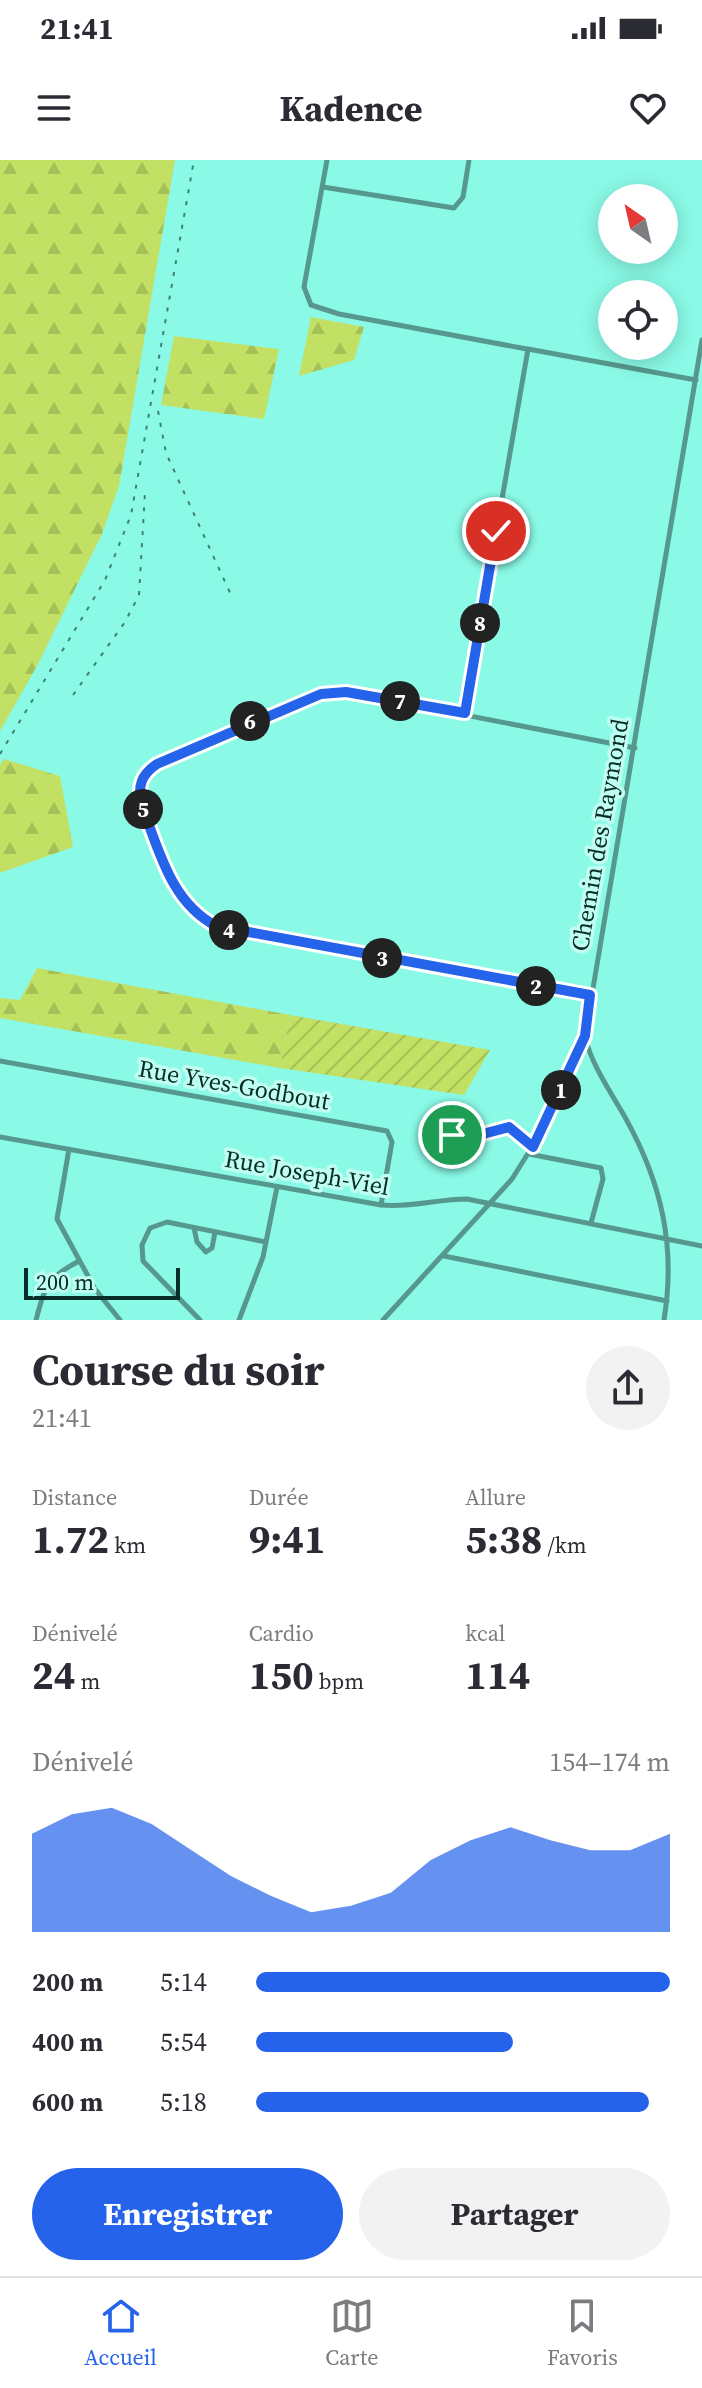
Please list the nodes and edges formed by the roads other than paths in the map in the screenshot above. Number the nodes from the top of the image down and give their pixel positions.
1 (327, 160) edge
2 (469, 160) edge
3 (323, 187) junction
4 (702, 340) edge
5 (528, 349) junction
6 (696, 380) junction
7 (465, 713) junction
8 (635, 748) junction
9 (590, 995) junction
10 (585, 1036) junction
11 (0, 1061) edge
12 (477, 1134) junction
13 (0, 1137) edge
14 (533, 1147) junction
15 (69, 1149) junction
16 (529, 1154) junction
17 (277, 1187) junction
18 (490, 1204) junction
19 (381, 1205) junction
20 (591, 1223) junction
21 (194, 1228) junction
22 (215, 1232) junction
23 (669, 1239) junction
24 (266, 1242) junction
25 (702, 1246) edge
26 (443, 1256) junction
27 (79, 1261) junction
28 (667, 1301) junction
29 (36, 1320) edge
30 (120, 1320) edge
31 (200, 1320) edge
32 (239, 1320) edge
33 (383, 1320) edge
34 (664, 1320) edge

1 - 3 street
2 - 3 street
3 - 5 street
4 - 6 street, Chemin des Raymond
5 - 6 street
5 - 7 street
6 - 8 street, Chemin des Raymond
7 - 8 street
7 - 9 street
8 - 9 street, Chemin des Raymond
9 - 10 street, Chemin des Raymond
10 - 14 street, Chemin des Raymond
10 - 23 street
11 - 19 street, Rue Yves-Godbout
12 - 12 street
12 - 14 street
13 - 15 street, Rue Joseph-Viel
14 - 16 street, Chemin des Raymond
15 - 17 street, Rue Joseph-Viel
15 - 27 street
16 - 18 street, Chemin des Raymond
16 - 20 street
17 - 19 street, Rue Joseph-Viel
17 - 24 street
18 - 19 street, Rue Joseph-Viel
18 - 20 street, Rue Joseph-Viel
18 - 26 street, Chemin des Raymond
20 - 23 street, Rue Joseph-Viel
21 - 22 street
21 - 22 street
21 - 31 street
22 - 24 street
23 - 25 street, Rue Joseph-Viel
23 - 28 street
24 - 32 street
26 - 28 street
26 - 33 street, Chemin des Raymond
27 - 29 street
27 - 30 street
28 - 34 street

